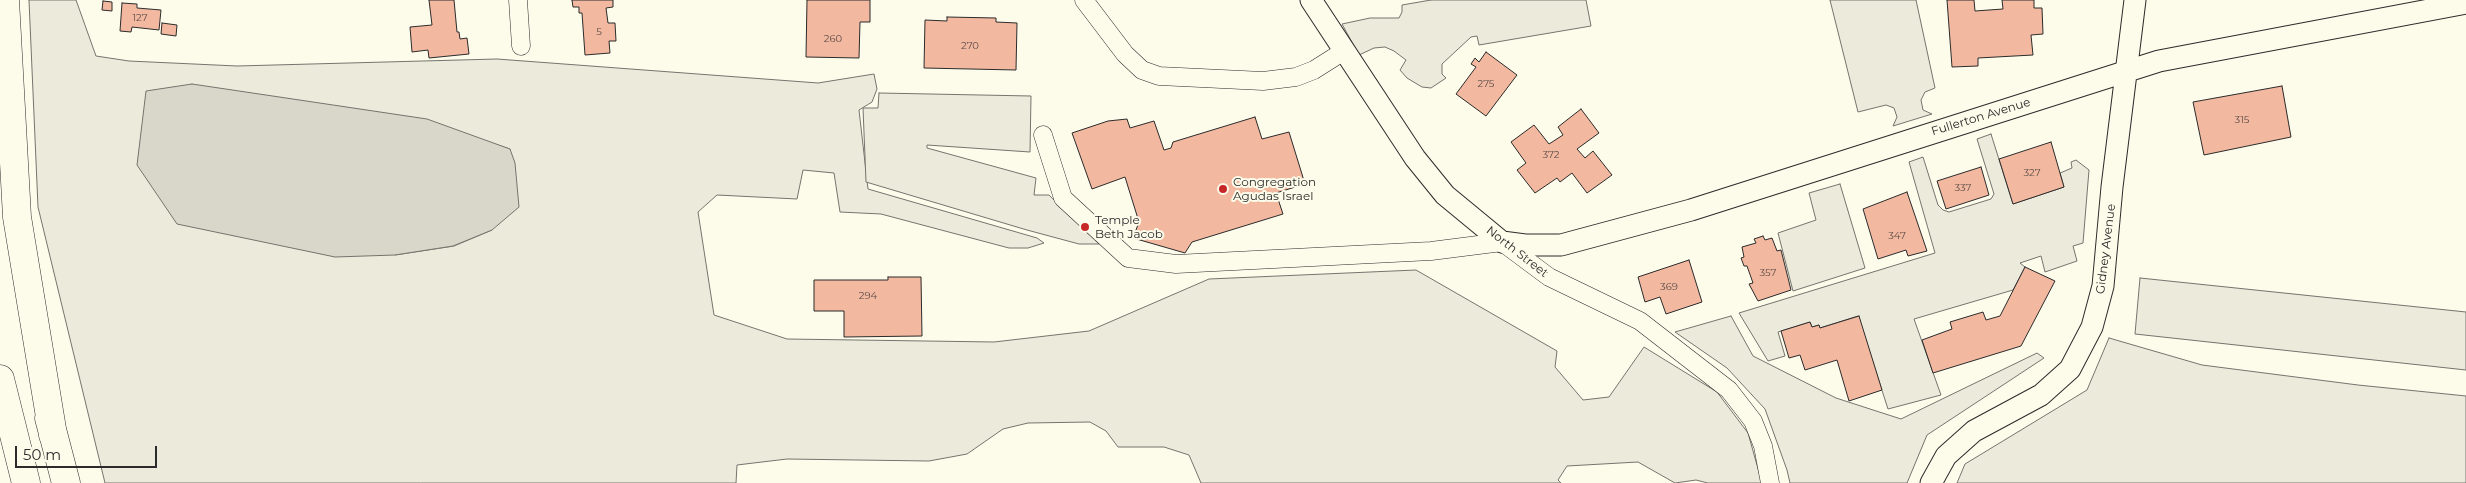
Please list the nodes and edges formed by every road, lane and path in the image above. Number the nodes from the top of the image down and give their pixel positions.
1 (5, 0) edge
2 (518, 0) edge
3 (1084, 0) edge
4 (1310, 0) edge
5 (2135, 0) edge
6 (2466, 4) edge
7 (521, 46) dead end
8 (1344, 51) junction
9 (2125, 72) junction
10 (1043, 135) dead end
11 (0, 231) edge
12 (1502, 242) junction
13 (0, 379) edge
14 (53, 435) junction
15 (26, 483) edge
16 (66, 483) edge
17 (1770, 483) edge
18 (1931, 483) edge

1 - 14 highway
2 - 7 street
3 - 8 street
4 - 8 street, North Street
5 - 9 street, Gidney Avenue
6 - 9 street, Fullerton Avenue
8 - 12 street, North Street
9 - 12 street, Fullerton Avenue
9 - 18 street, Gidney Avenue
10 - 12 street
11 - 14 highway
12 - 17 street, North Street
13 - 15 highway
14 - 16 highway

